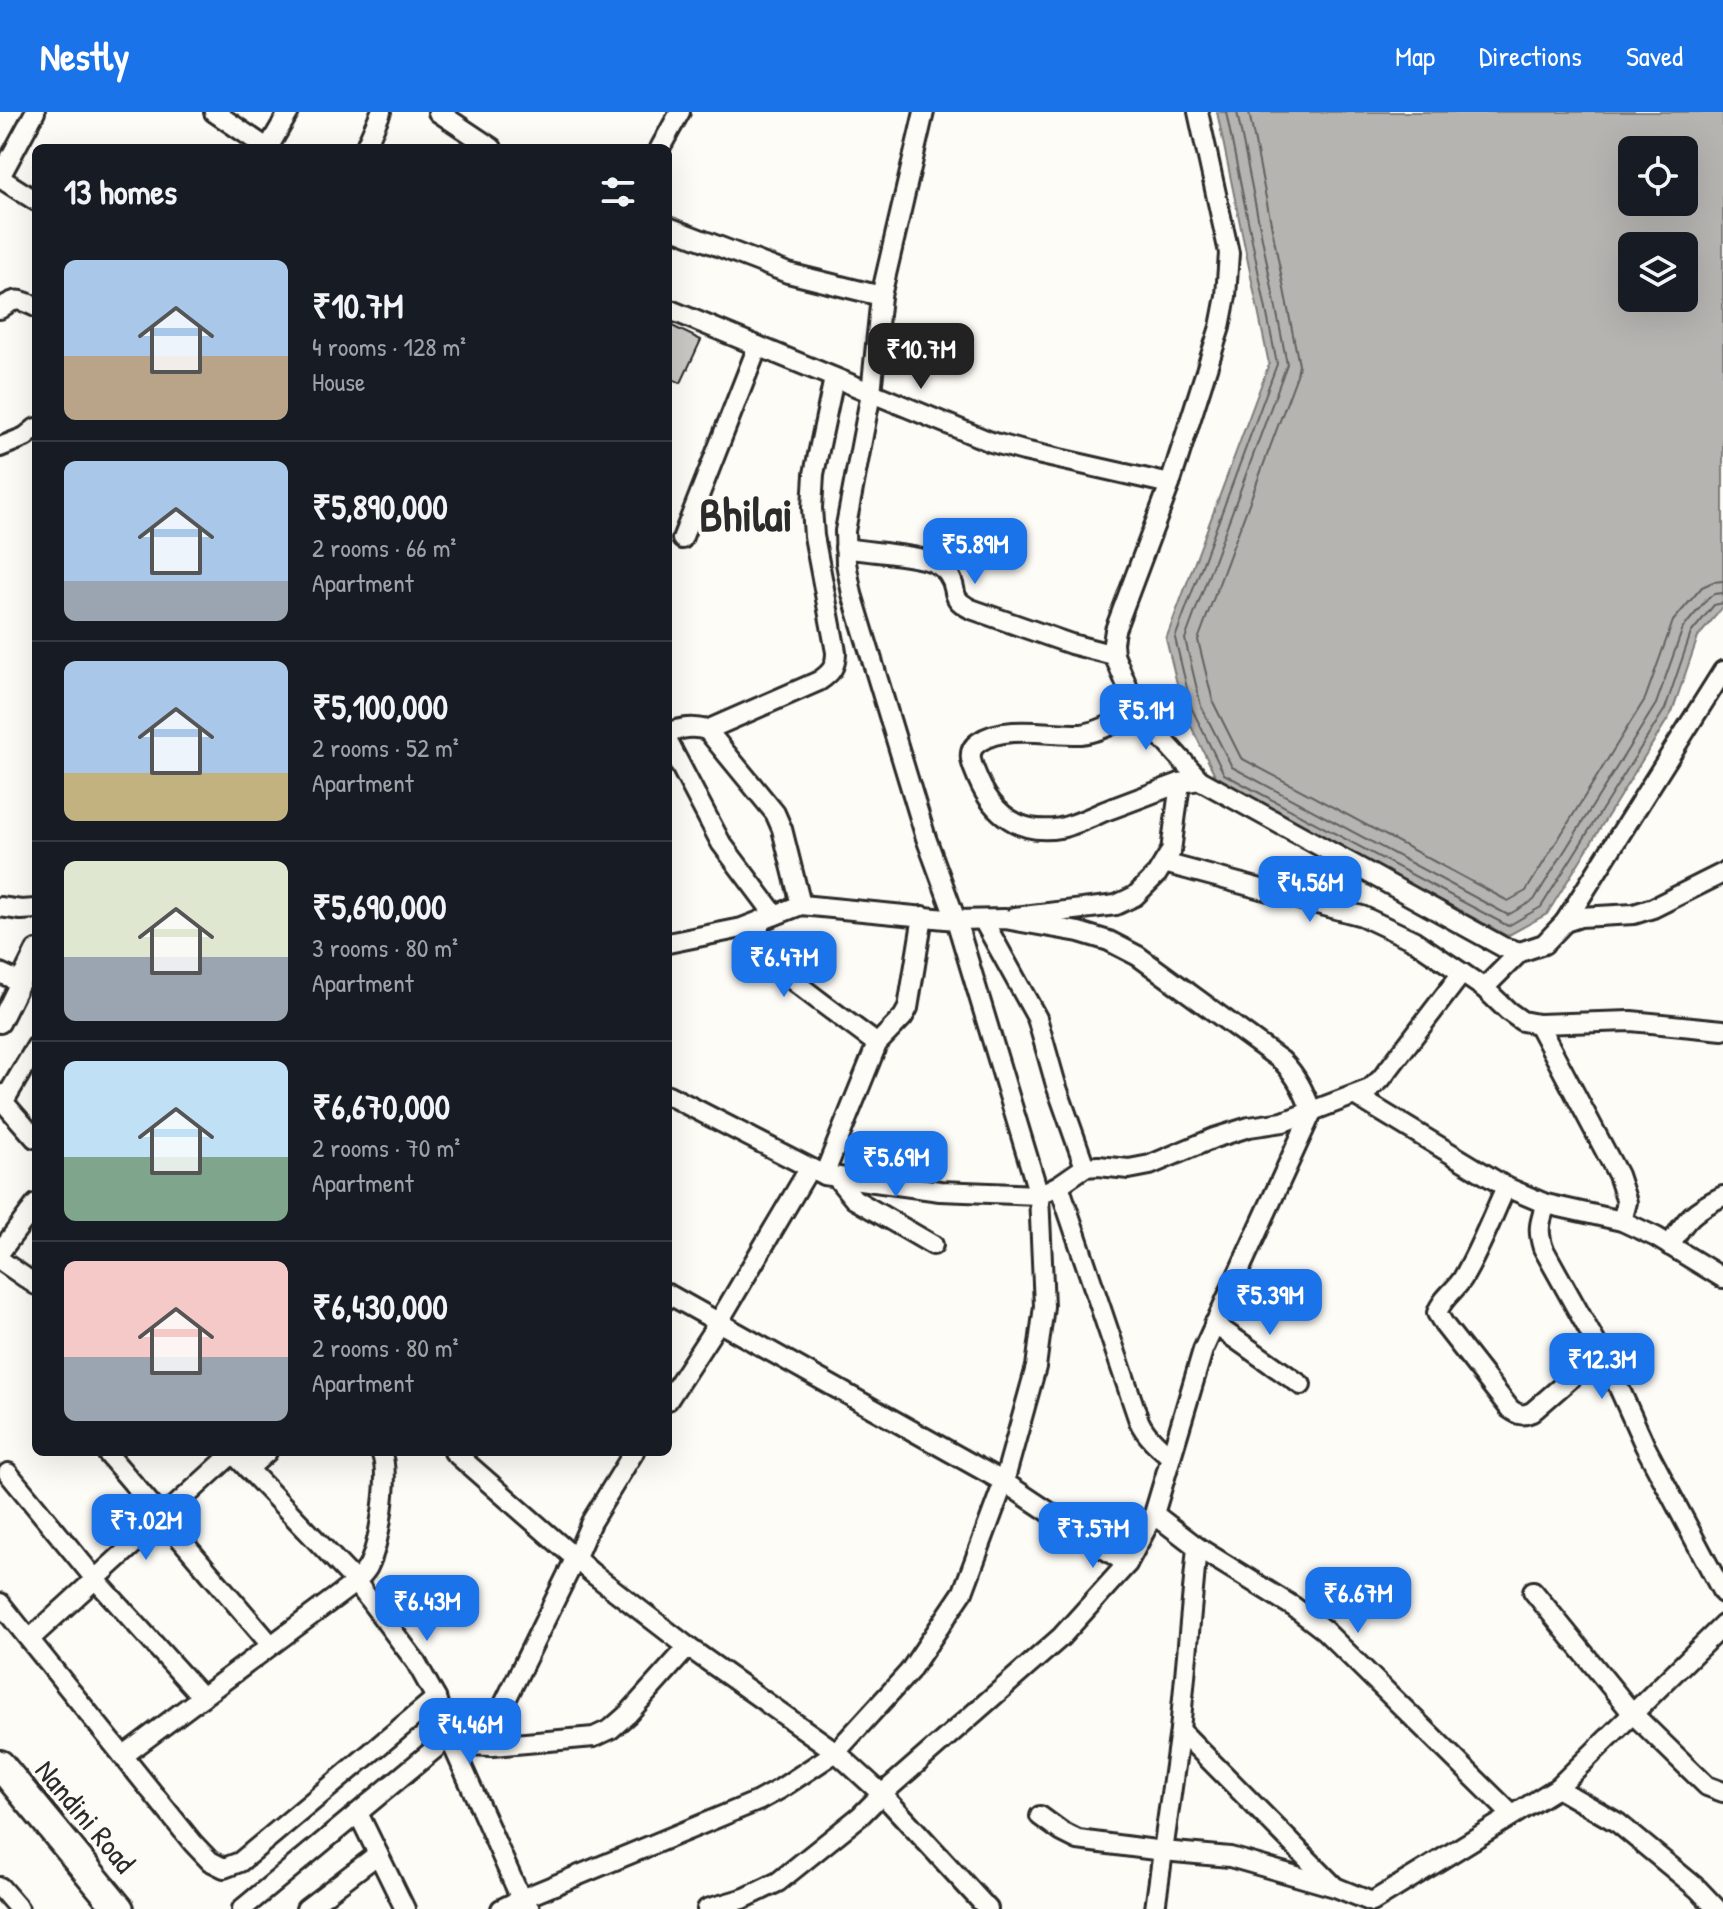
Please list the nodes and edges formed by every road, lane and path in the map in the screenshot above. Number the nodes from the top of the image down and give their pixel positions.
1 (35, 112) edge
2 (214, 112) edge
3 (289, 112) edge
4 (381, 112) edge
5 (438, 112) edge
6 (680, 112) edge
7 (924, 112) edge
8 (1198, 112) edge
9 (262, 144) edge
10 (270, 144) edge
11 (367, 144) edge
12 (486, 144) edge
13 (662, 144) edge
14 (0, 178) edge
15 (32, 198) edge
16 (672, 229) edge
17 (881, 296) junction
18 (32, 305) edge
19 (0, 309) edge
20 (672, 311) edge
21 (758, 346) junction
22 (834, 378) junction
23 (871, 393) junction
24 (32, 431) edge
25 (0, 447) edge
26 (1170, 484) junction
27 (682, 539) dead end
28 (845, 548) junction
29 (1114, 655) junction
30 (1723, 671) edge
31 (1138, 712) junction
32 (707, 730) junction
33 (672, 731) edge
34 (672, 750) edge
35 (1200, 780) junction
36 (1180, 783) junction
37 (1164, 863) junction
38 (1719, 879) edge
39 (801, 905) junction
40 (0, 907) edge
41 (32, 909) edge
42 (923, 916) junction
43 (767, 918) junction
44 (1005, 919) junction
45 (956, 920) junction
46 (983, 920) junction
47 (1565, 922) junction
48 (672, 942) edge
49 (1520, 952) junction
50 (32, 958) edge
51 (0, 973) edge
52 (1462, 973) junction
53 (20, 982) junction
54 (1484, 988) junction
55 (0, 1023) edge
56 (1538, 1024) junction
57 (1723, 1030) edge
58 (877, 1044) junction
59 (32, 1053) edge
60 (1356, 1096) junction
61 (672, 1097) edge
62 (2, 1098) edge
63 (1312, 1112) junction
64 (32, 1133) edge
65 (1085, 1167) junction
66 (823, 1174) junction
67 (1059, 1185) junction
68 (1506, 1187) junction
69 (1039, 1195) junction
70 (1723, 1196) edge
71 (1546, 1204) junction
72 (32, 1208) edge
73 (1622, 1221) junction
74 (3, 1240) edge
75 (933, 1245) dead end
76 (1670, 1246) junction
77 (0, 1260) edge
78 (1723, 1278) edge
79 (32, 1282) edge
80 (672, 1296) edge
81 (718, 1323) junction
82 (1214, 1324) junction
83 (1601, 1352) junction
84 (1301, 1385) dead end
85 (672, 1394) edge
86 (110, 1456) edge
87 (230, 1456) edge
88 (236, 1456) edge
89 (263, 1456) edge
90 (383, 1456) edge
91 (459, 1456) edge
92 (632, 1456) edge
93 (1171, 1457) junction
94 (248, 1469) junction
95 (8, 1473) dead end
96 (1004, 1482) junction
97 (1154, 1514) junction
98 (163, 1518) junction
99 (1197, 1547) junction
100 (575, 1559) junction
101 (1127, 1564) junction
102 (96, 1580) junction
103 (356, 1582) junction
104 (1533, 1591) dead end
105 (1723, 1593) edge
106 (0, 1603) edge
107 (1723, 1625) edge
108 (30, 1639) junction
109 (271, 1645) junction
110 (688, 1647) junction
111 (202, 1697) junction
112 (436, 1698) junction
113 (1633, 1714) junction
114 (1180, 1730) junction
115 (449, 1737) junction
116 (492, 1746) junction
117 (836, 1752) junction
118 (123, 1756) junction
119 (0, 1765) edge
120 (1557, 1788) junction
121 (1723, 1792) edge
122 (882, 1794) junction
123 (358, 1813) junction
124 (1512, 1815) junction
125 (1040, 1816) dead end
126 (1163, 1851) junction
127 (378, 1854) junction
128 (0, 1887) edge
129 (1335, 1887) junction
130 (526, 1904) edge
131 (1376, 1906) edge
132 (19, 1909) edge
133 (119, 1909) edge
134 (242, 1909) edge
135 (306, 1909) edge
136 (405, 1909) edge
137 (501, 1909) edge
138 (707, 1909) edge
139 (988, 1909) edge
140 (1155, 1909) edge
141 (1717, 1909) edge

1 - 14 street
2 - 9 street
3 - 10 street
4 - 11 street
5 - 12 street
6 - 13 street
7 - 17 street
8 - 26 street
14 - 15 street
16 - 17 street
17 - 23 street
18 - 19 street
20 - 21 street
21 - 22 street
21 - 27 street
22 - 23 street
22 - 32 street
23 - 26 street
23 - 28 street
24 - 25 street
26 - 29 street
28 - 29 street
28 - 45 street
29 - 31 street
30 - 47 street
31 - 35 street
31 - 36 street
32 - 33 street
32 - 39 street
34 - 43 street
35 - 36 street
35 - 49 street
36 - 37 street
37 - 44 street
37 - 52 street
38 - 47 street
39 - 42 street
39 - 43 street
40 - 41 street
42 - 45 street
42 - 58 street
43 - 48 street
43 - 58 street
44 - 46 street
44 - 63 street
45 - 46 street
45 - 69 street
46 - 65 street
47 - 49 street
49 - 54 street
50 - 53 street
51 - 53 street
52 - 54 street
52 - 60 street
53 - 55 street
54 - 56 street
56 - 57 street
56 - 73 street
58 - 66 street
59 - 62 street
60 - 63 street
60 - 68 street
61 - 66 street
62 - 64 street
63 - 65 street
63 - 82 street
65 - 67 street
66 - 69 street
66 - 75 street
66 - 81 street
67 - 69 street
67 - 93 street
68 - 71 street
68 - 83 street
69 - 96 street
70 - 76 street
71 - 73 street
71 - 83 street
72 - 74 street
73 - 76 street
76 - 78 street
77 - 79 street
80 - 81 street
81 - 85 street
81 - 96 street
82 - 84 street
82 - 93 street
83 - 105 street
86 - 98 street
87 - 98 street
88 - 94 street
89 - 94 street
90 - 103 street
91 - 100 street
92 - 100 street
93 - 97 street
94 - 103 street
95 - 102 street
96 - 101 street
96 - 117 street
97 - 99 street
97 - 101 street
98 - 102 street
98 - 109 street
99 - 114 street
99 - 124 street
100 - 110 street
100 - 116 street
101 - 122 street
102 - 108 street
102 - 111 street
103 - 109 street
103 - 112 street
104 - 113 street
106 - 108 street
107 - 113 street
108 - 118 street
109 - 111 street
110 - 116 street
110 - 117 street
111 - 118 street
112 - 115 street
112 - 118 street
113 - 120 street
113 - 121 street
114 - 126 street
114 - 129 street
115 - 116 street
115 - 123 street
115 - 130 street
117 - 122 street
117 - 130 street
119 - 133 main road, Nandini Road
120 - 124 street
120 - 141 street
122 - 138 street
122 - 139 street
123 - 127 street
123 - 134 street
124 - 131 street
125 - 126 street
126 - 129 street
126 - 140 street
127 - 135 street
127 - 136 street
128 - 132 street
129 - 131 street
130 - 137 street

